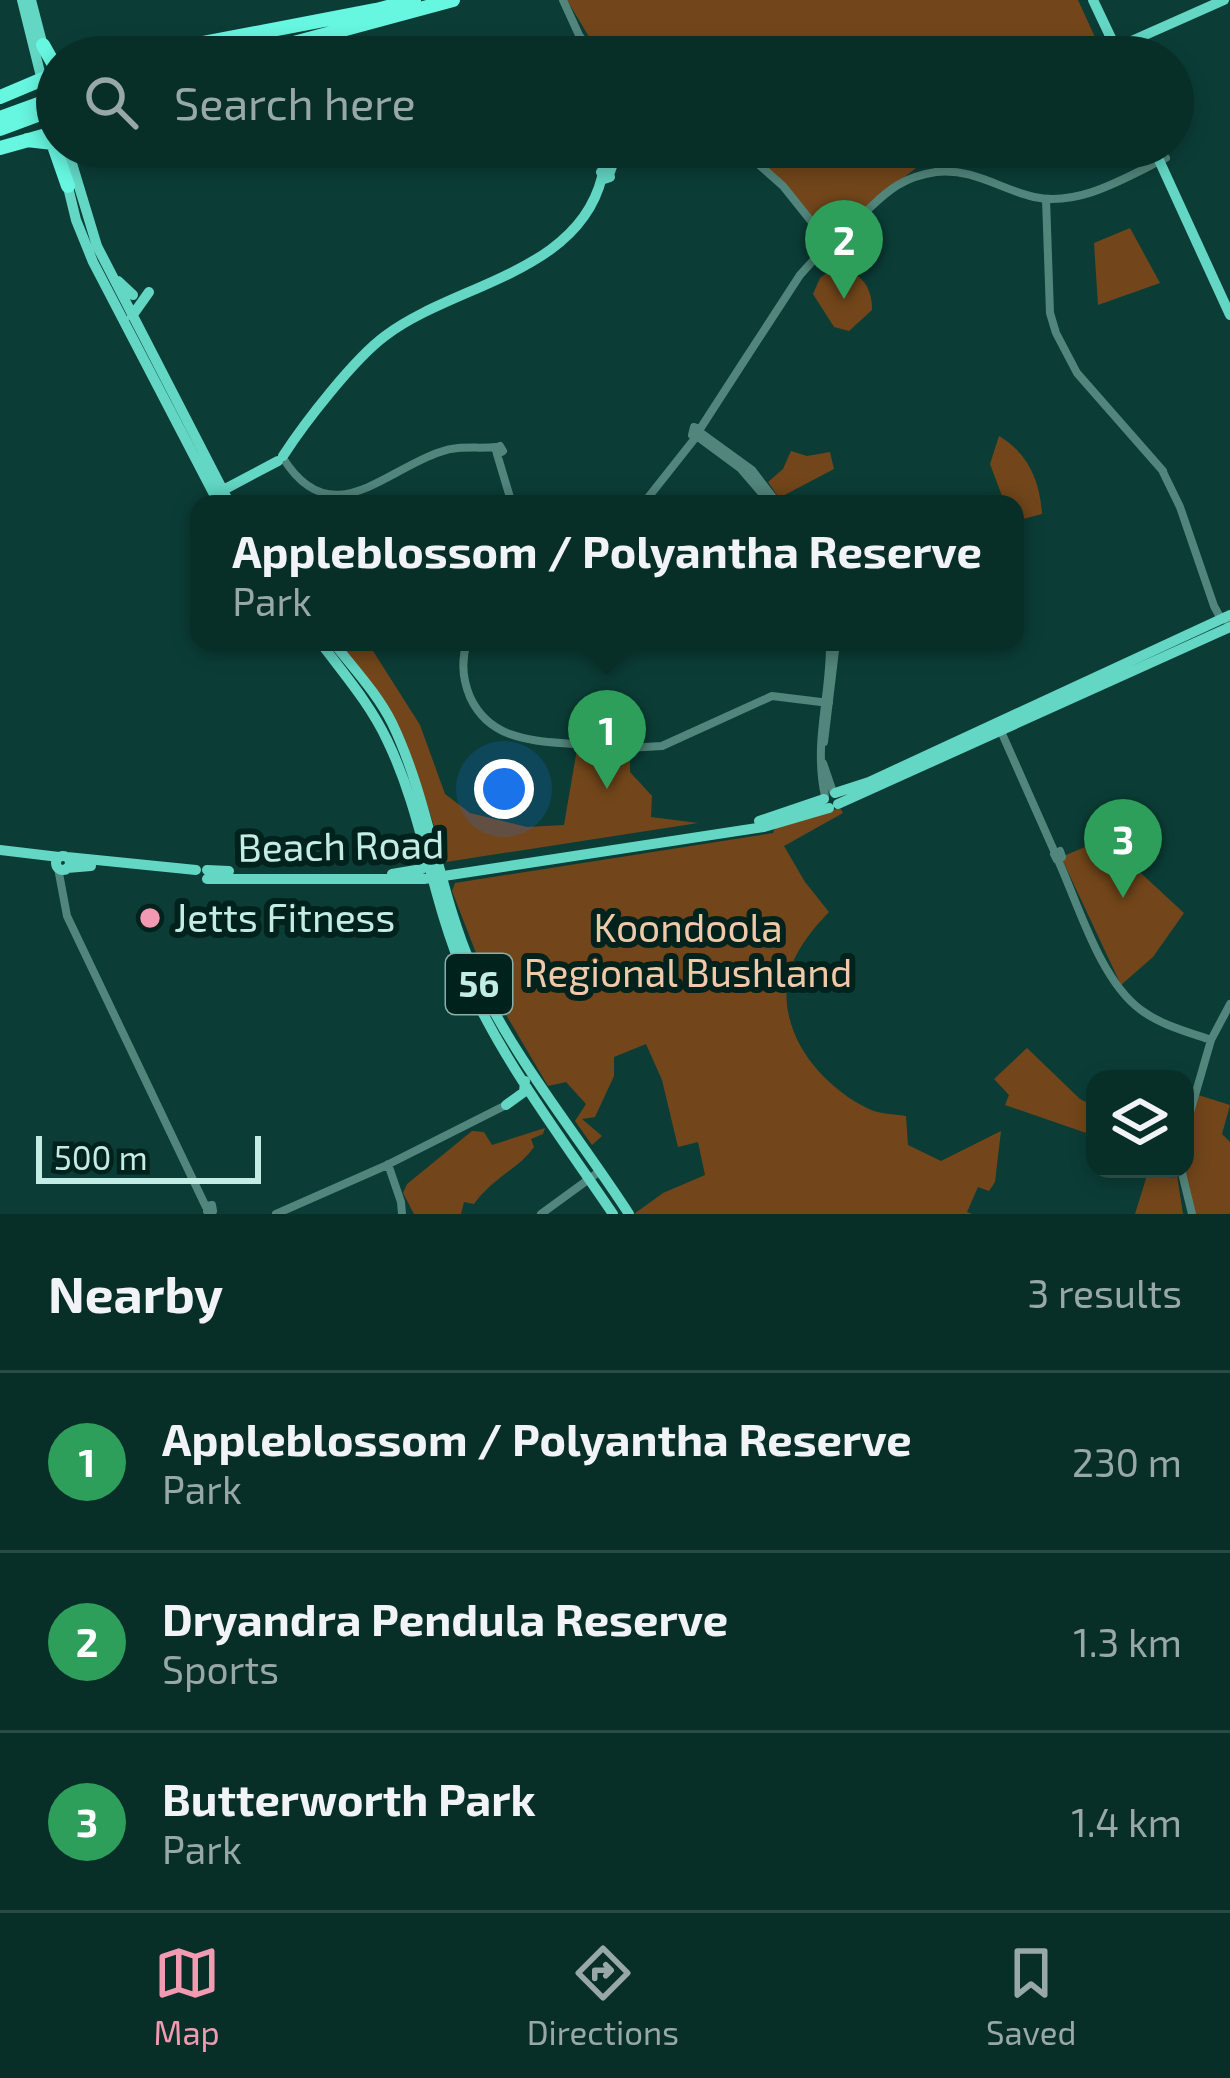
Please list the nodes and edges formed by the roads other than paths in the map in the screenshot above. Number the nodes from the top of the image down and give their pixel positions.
1 (22, 0) edge
2 (31, 0) edge
3 (414, 0) edge
4 (453, 0) edge
5 (563, 0) edge
6 (1090, 0) edge
7 (1221, 0) edge
8 (376, 10) junction
9 (41, 36) edge
10 (240, 36) edge
11 (280, 36) edge
12 (322, 36) edge
13 (580, 36) edge
14 (1110, 36) edge
15 (1110, 36) edge
16 (1149, 36) edge
17 (36, 39) edge
18 (36, 75) edge
19 (0, 96) edge
20 (36, 110) edge
21 (36, 113) edge
22 (0, 118) edge
23 (0, 129) edge
24 (27, 140) junction
25 (36, 140) edge
26 (36, 141) edge
27 (0, 148) edge
28 (62, 168) edge
29 (64, 168) edge
30 (69, 168) edge
31 (610, 168) edge
32 (764, 168) edge
33 (1140, 168) edge
34 (1166, 168) edge
35 (1167, 168) edge
36 (68, 186) junction
37 (1048, 201) junction
38 (826, 237) junction
39 (111, 275) junction
40 (149, 292) dead end
41 (134, 295) dead end
42 (1230, 298) edge
43 (1230, 314) edge
44 (132, 316) junction
45 (162, 375) junction
46 (183, 395) dead end
47 (698, 431) junction
48 (281, 458) junction
49 (210, 480) junction
50 (226, 492) edge
51 (347, 495) edge
52 (347, 495) edge
53 (510, 495) edge
54 (650, 495) edge
55 (768, 495) edge
56 (1224, 616) edge
57 (327, 651) edge
58 (340, 651) edge
59 (465, 651) edge
60 (832, 651) edge
61 (1097, 682) junction
62 (824, 701) junction
63 (1007, 718) junction
64 (974, 734) junction
65 (1001, 738) junction
66 (824, 751) junction
67 (819, 769) junction
68 (831, 799) junction
69 (0, 853) edge
70 (62, 867) junction
71 (201, 874) junction
72 (356, 874) junction
73 (436, 874) junction
74 (323, 880) junction
75 (373, 880) junction
76 (297, 891) dead end
77 (465, 977) junction
78 (1230, 1002) edge
79 (478, 1004) junction
80 (1211, 1038) junction
81 (530, 1078) junction
82 (1194, 1090) edge
83 (531, 1096) junction
84 (550, 1098) junction
85 (1194, 1098) edge
86 (506, 1105) junction
87 (387, 1166) junction
88 (593, 1178) junction
89 (1182, 1178) edge
90 (211, 1210) edge
91 (279, 1214) edge
92 (402, 1214) edge
93 (544, 1214) edge
94 (613, 1214) edge
95 (628, 1214) edge
96 (1191, 1214) edge

1 - 17 main road
2 - 9 main road
3 - 8 highway
4 - 12 highway
5 - 13 street
6 - 14 main road
6 - 15 main road
7 - 16 main road
8 - 10 highway
8 - 11 highway
18 - 19 highway
20 - 22 highway
21 - 23 highway
24 - 25 highway
24 - 26 highway
24 - 27 highway
28 - 36 highway
29 - 36 main road
30 - 39 main road
31 - 48 main road
32 - 38 street
33 - 37 street
34 - 43 main road
35 - 42 main road
36 - 49 main road
37 - 38 street
37 - 56 street
38 - 47 street
39 - 41 main road
39 - 44 main road
40 - 44 main road
44 - 45 main road
45 - 46 main road
45 - 49 main road
47 - 54 street
47 - 55 street
48 - 50 main road
48 - 51 street
49 - 50 main road
52 - 53 street
56 - 61 main road, Beach Road
56 - 61 main road, Beach Road
57 - 73 main road, 56
58 - 73 main road
59 - 62 street
60 - 62 street
61 - 63 main road, Beach Road
61 - 65 main road, Beach Road
62 - 66 street
62 - 67 street
63 - 64 main road, Beach Road
63 - 65 street
64 - 65 street
64 - 68 main road, Beach Road
65 - 68 main road, Beach Road
65 - 80 street
66 - 67 street
66 - 68 street
67 - 68 street
68 - 73 main road, Beach Road
68 - 73 main road, Beach Road
69 - 70 main road, Beach Road
70 - 71 main road, Beach Road
70 - 90 street
71 - 72 main road, Beach Road
71 - 74 main road, Beach Road
72 - 73 main road, Beach Road
72 - 75 main road
73 - 75 main road, Beach Road
73 - 77 main road, 56
73 - 81 main road, 56
74 - 75 main road, Beach Road
74 - 76 main road
77 - 79 main road, 56
77 - 79 main road
78 - 80 street
79 - 81 main road, 56
80 - 82 street
80 - 85 street
81 - 83 main road, 56
81 - 84 main road, 56
81 - 86 main road
83 - 84 street
83 - 86 street
83 - 87 street
83 - 88 main road, 56
84 - 88 main road, 56
86 - 87 street
87 - 91 street
87 - 92 street
88 - 93 street
88 - 94 main road, 56
88 - 95 main road, 56
89 - 96 street

